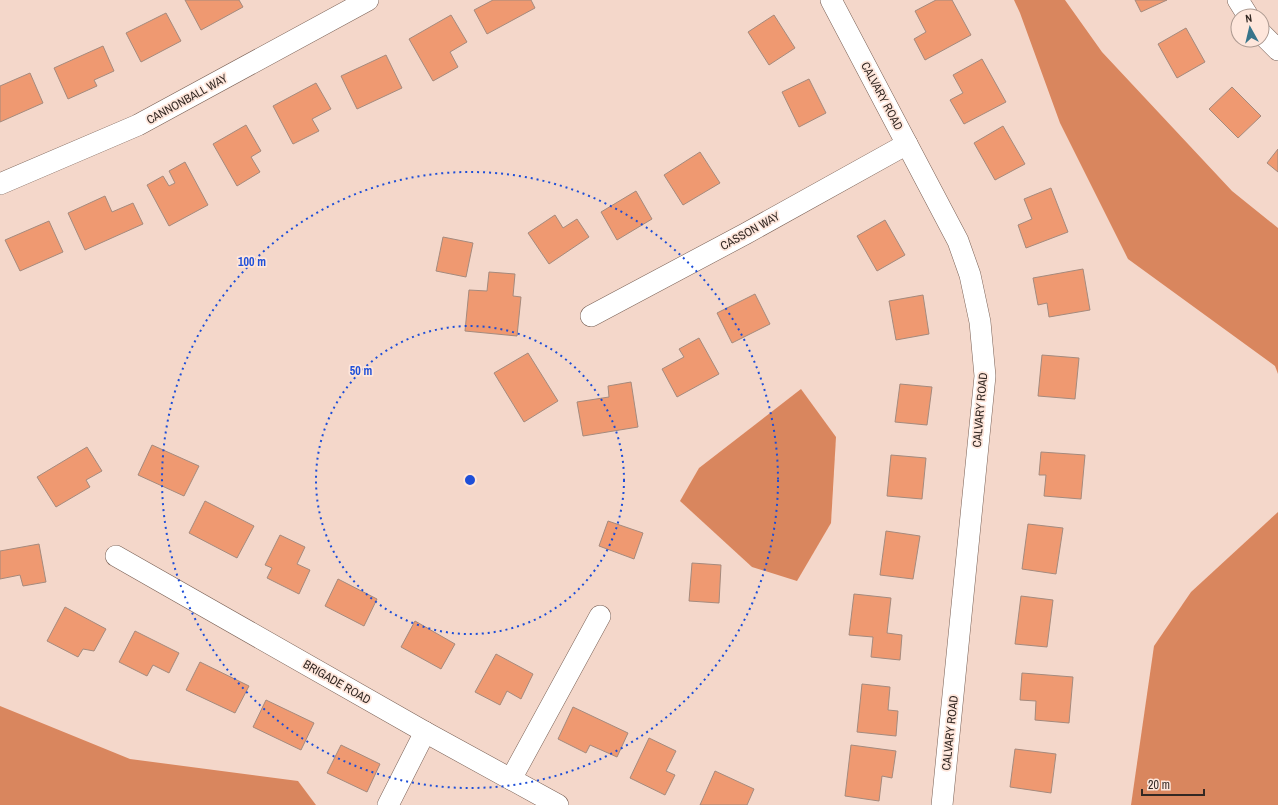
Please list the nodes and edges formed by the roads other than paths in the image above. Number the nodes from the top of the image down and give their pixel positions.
1 (368, 0) edge
2 (831, 0) edge
3 (1270, 42) edge
4 (1278, 50) edge
5 (907, 144) junction
6 (0, 184) edge
7 (591, 316) dead end
8 (116, 556) dead end
9 (600, 616) dead end
10 (425, 732) junction
11 (511, 779) junction
12 (388, 805) edge
13 (558, 805) edge
14 (942, 805) edge

1 - 6 street, CANNONBALL WAY
2 - 5 street, CALVARY ROAD
3 - 4 street
5 - 7 street, CASSON WAY
5 - 14 street, CALVARY ROAD
8 - 10 street, BRIGADE ROAD
9 - 11 street
10 - 11 street, BRIGADE ROAD
10 - 12 street
11 - 13 street, BRIGADE ROAD

